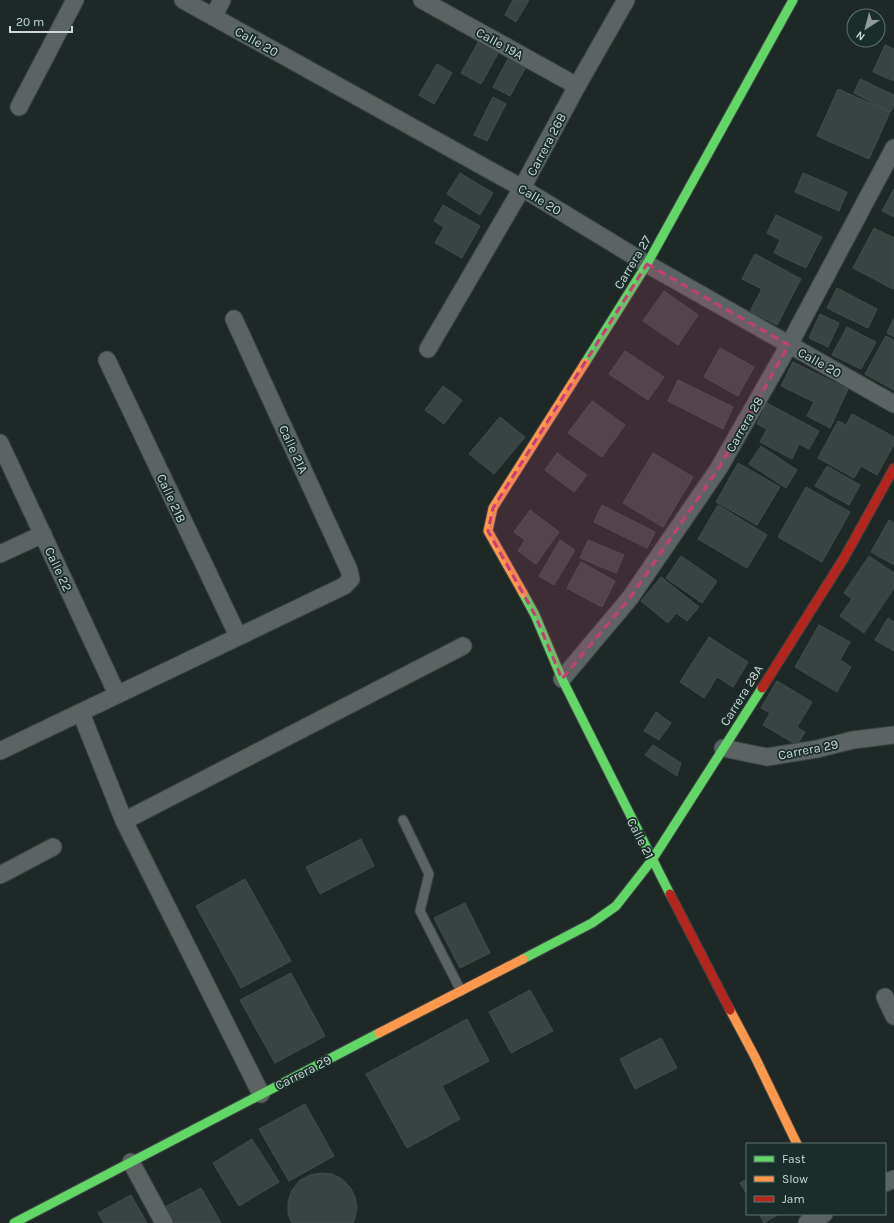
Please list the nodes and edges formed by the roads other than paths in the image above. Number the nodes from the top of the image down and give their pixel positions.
1 (75, 0) edge
2 (183, 0) edge
3 (222, 0) edge
4 (422, 0) edge
5 (626, 0) edge
6 (793, 0) edge
7 (212, 17) junction
8 (577, 86) junction
9 (19, 107) dead end
10 (894, 148) edge
11 (522, 188) junction
12 (647, 264) junction
13 (234, 319) dead end
14 (789, 345) junction
15 (428, 349) dead end
16 (107, 360) dead end
17 (894, 404) edge
18 (0, 443) edge
19 (894, 468) edge
20 (488, 531) joint
21 (43, 534) junction
22 (0, 554) edge
23 (238, 636) junction
24 (463, 646) dead end
25 (562, 679) junction
26 (117, 694) junction
27 (81, 713) junction
28 (894, 735) edge
29 (723, 748) junction
30 (0, 751) edge
31 (403, 820) dead end
32 (124, 821) junction
33 (53, 847) dead end
34 (652, 860) junction
35 (0, 875) edge
36 (592, 922) joint
37 (461, 991) junction
38 (885, 997) dead end
39 (894, 1016) edge
40 (261, 1094) junction
41 (797, 1143) edge
42 (131, 1162) junction
43 (822, 1215) edge
44 (14, 1223) edge
45 (164, 1223) edge
46 (807, 1223) edge

1 - 9 street
2 - 7 street, Calle 20
3 - 7 street
4 - 8 street, Calle 19A
5 - 8 street, Carrera 26B
6 - 12 street, Carrera 27
7 - 11 street, Calle 20
8 - 11 street, Carrera 26B
10 - 14 street, Carrera 28
11 - 12 street, Calle 20
11 - 15 street, Carrera 26B
12 - 14 street, Calle 20
12 - 20 street, Carrera 27
13 - 23 street, Calle 21A
14 - 17 street, Calle 20
14 - 25 street, Carrera 28
16 - 23 street, Calle 21B
18 - 21 street, Calle 22
19 - 29 street, Carrera 28A
20 - 25 street, Calle 21
21 - 22 street
21 - 26 street, Calle 22
23 - 26 street
24 - 32 street
25 - 34 street, Calle 21
26 - 27 street
27 - 30 street
27 - 32 street
28 - 29 street, Carrera 29
29 - 34 street, Carrera 28A
31 - 37 lane
32 - 40 street
33 - 35 street
34 - 36 street, Carrera 28A
34 - 41 street, Calle 21
36 - 37 street, Carrera 29
37 - 40 street, Carrera 29
38 - 39 street
40 - 42 street, Carrera 29
42 - 44 street, Carrera 29
42 - 45 street
43 - 46 street

